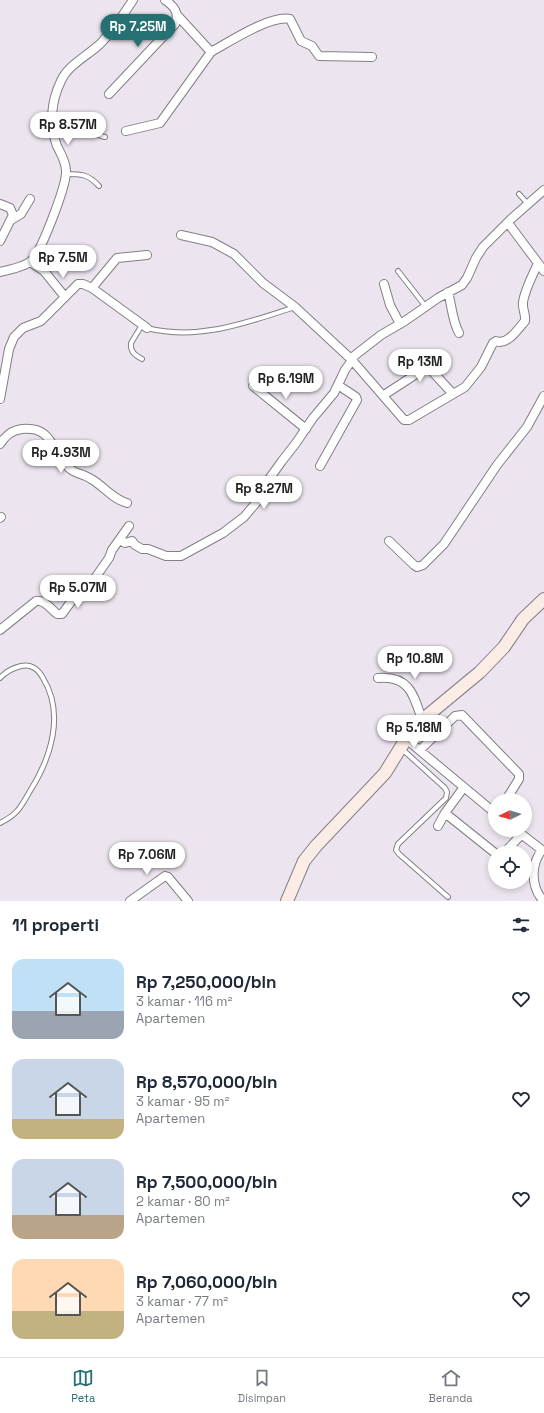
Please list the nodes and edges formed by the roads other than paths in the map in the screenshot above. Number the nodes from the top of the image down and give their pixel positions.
1 (133, 0) edge
2 (166, 0) edge
3 (177, 15) junction
4 (211, 52) junction
5 (372, 57) dead end
6 (109, 94) dead end
7 (52, 130) junction
8 (126, 131) dead end
9 (105, 137) dead end
10 (66, 174) junction
11 (99, 186) dead end
12 (544, 190) edge
13 (519, 194) dead end
14 (30, 199) dead end
15 (0, 204) edge
16 (528, 205) junction
17 (11, 220) junction
18 (508, 223) junction
19 (181, 235) dead end
20 (0, 241) edge
21 (147, 255) dead end
22 (30, 262) junction
23 (538, 263) junction
24 (398, 270) dead end
25 (544, 271) edge
26 (0, 272) edge
27 (384, 284) dead end
28 (92, 288) junction
29 (448, 292) junction
30 (65, 296) junction
31 (295, 307) junction
32 (426, 308) junction
33 (400, 324) junction
34 (144, 326) junction
35 (459, 333) dead end
36 (142, 359) dead end
37 (352, 360) junction
38 (338, 385) junction
39 (253, 386) dead end
40 (454, 394) junction
41 (384, 395) junction
42 (544, 396) edge
43 (0, 399) edge
44 (306, 429) junction
45 (0, 444) edge
46 (320, 466) dead end
47 (126, 503) dead end
48 (129, 526) dead end
49 (120, 540) junction
50 (389, 541) dead end
51 (544, 599) edge
52 (0, 630) edge
53 (0, 678) edge
54 (378, 678) dead end
55 (422, 720) junction
56 (403, 743) junction
57 (420, 750) junction
58 (464, 787) junction
59 (510, 793) edge
60 (488, 807) edge
61 (445, 813) junction
62 (0, 823) edge
63 (438, 826) dead end
64 (525, 837) edge
65 (488, 847) edge
66 (543, 851) edge
67 (448, 897) dead end
68 (541, 898) dead end
69 (130, 901) edge
70 (188, 901) edge
71 (287, 901) edge

1 - 7 street
2 - 3 street
3 - 4 street
3 - 6 street
4 - 5 street
4 - 8 street
7 - 9 lane
7 - 10 street
10 - 11 lane
10 - 22 street
12 - 16 street
13 - 16 lane
14 - 17 street
15 - 17 street
16 - 18 street
17 - 20 street
18 - 23 street
18 - 29 street
19 - 31 street
21 - 28 street
22 - 26 street
22 - 30 street
23 - 25 street
23 - 40 street
24 - 32 lane
27 - 33 street
28 - 30 street
28 - 34 street
29 - 32 street
29 - 35 street
30 - 43 street
31 - 34 lane
31 - 37 street
32 - 33 street
33 - 37 street
34 - 36 lane
37 - 38 street
37 - 41 street
38 - 44 street
38 - 46 street
39 - 44 street
40 - 41 street
40 - 41 street
42 - 50 street
44 - 49 street
45 - 47 street
48 - 49 street
49 - 52 street
51 - 55 street
53 - 62 lane
54 - 55 street
55 - 56 street
56 - 57 street
56 - 67 lane
56 - 71 street
57 - 58 street
57 - 59 street
58 - 60 street
58 - 61 street
61 - 63 street
61 - 65 street
64 - 66 street
66 - 68 street
69 - 70 street

